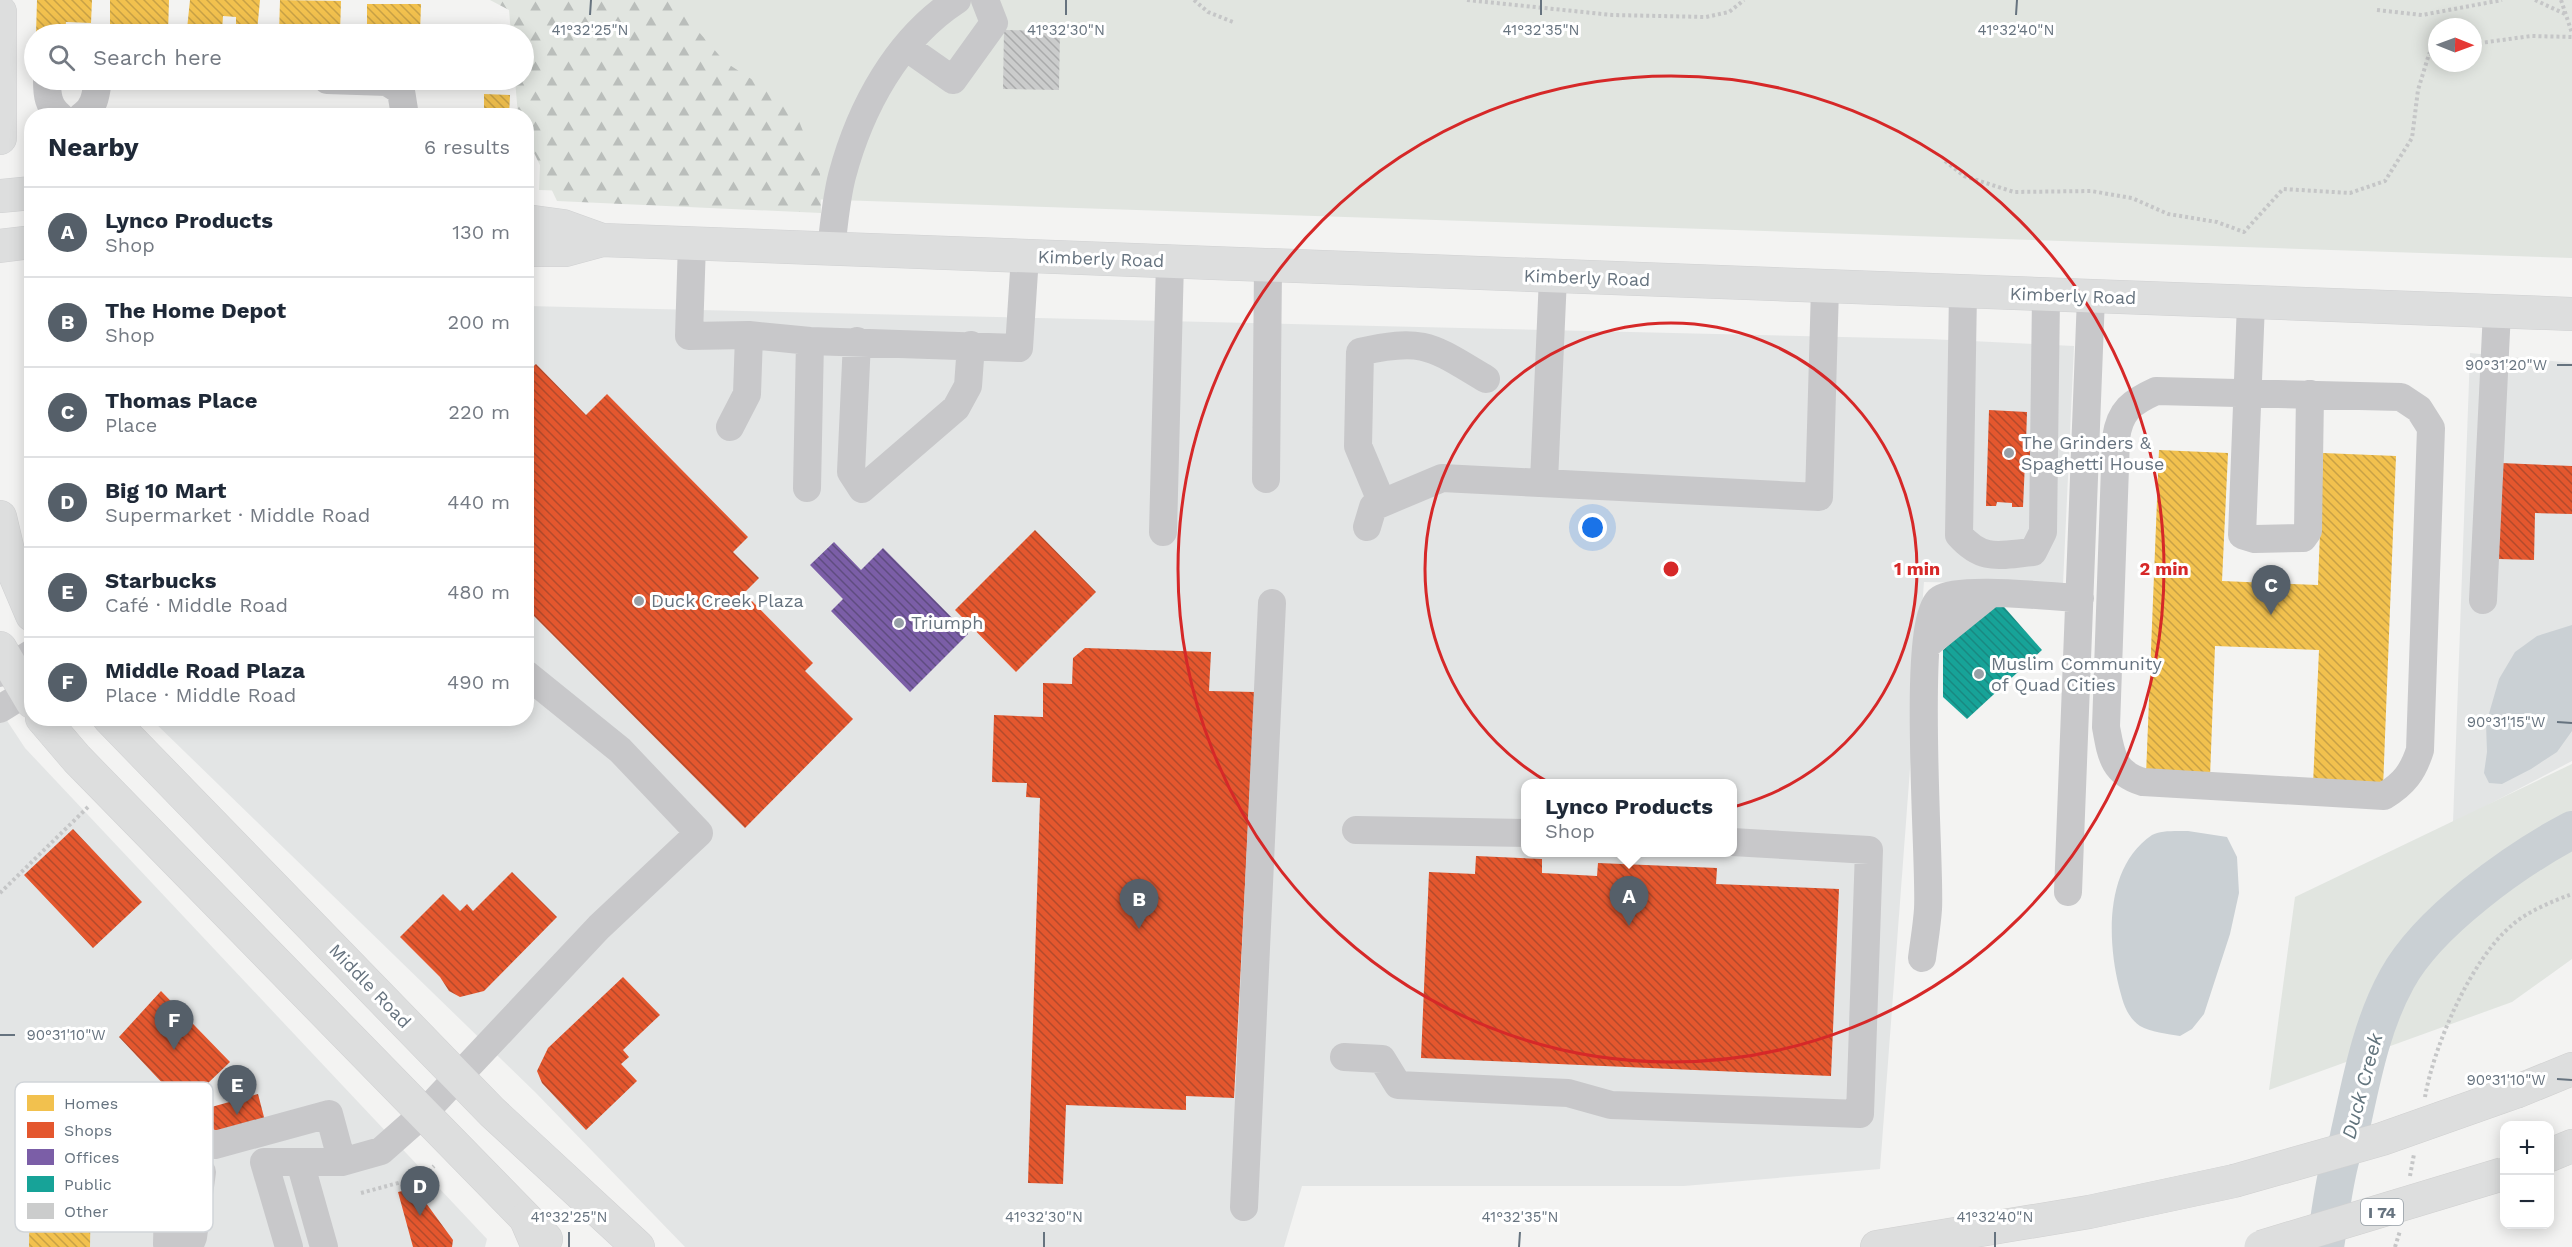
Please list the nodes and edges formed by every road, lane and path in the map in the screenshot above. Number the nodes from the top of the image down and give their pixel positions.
1 (957, 0) edge
2 (985, 0) edge
3 (1194, 0) edge
4 (1467, 0) edge
5 (1744, 0) edge
6 (2502, 0) edge
7 (2535, 0) edge
8 (2562, 0) edge
9 (2377, 10) dead end
10 (0, 12) edge
11 (2566, 14) junction
12 (1233, 22) dead end
13 (2572, 33) edge
14 (2572, 37) edge
15 (2482, 43) edge
16 (906, 47) junction
17 (2428, 54) edge
18 (46, 90) edge
19 (97, 90) edge
20 (399, 90) edge
21 (52, 108) edge
22 (90, 108) edge
23 (404, 108) edge
24 (0, 138) edge
25 (1946, 161) dead end
26 (24, 194) edge
27 (0, 196) edge
28 (534, 221) edge
29 (602, 240) junction
30 (24, 243) edge
31 (693, 243) junction
32 (0, 246) edge
33 (831, 249) junction
34 (534, 250) edge
35 (1025, 256) junction
36 (1170, 262) junction
37 (1268, 267) junction
38 (1553, 277) junction
39 (1824, 288) junction
40 (1963, 292) junction
41 (2046, 296) junction
42 (2091, 297) junction
43 (2251, 303) junction
44 (2497, 311) junction
45 (2572, 314) edge
46 (749, 335) junction
47 (810, 341) junction
48 (857, 341) junction
49 (971, 345) junction
50 (1486, 379) dead end
51 (2246, 392) junction
52 (2310, 394) junction
53 (730, 427) dead end
54 (1266, 479) dead end
55 (1544, 482) junction
56 (807, 488) dead end
57 (1382, 503) junction
58 (0, 517) edge
59 (1366, 528) dead end
60 (1163, 532) dead end
61 (24, 596) edge
62 (2080, 598) junction
63 (2483, 600) dead end
64 (1272, 603) dead end
65 (534, 680) edge
66 (53, 726) edge
67 (117, 726) edge
68 (89, 806) dead end
69 (1356, 830) dead end
70 (1521, 833) edge
71 (1737, 842) edge
72 (2068, 892) dead end
73 (0, 893) edge
74 (2572, 894) edge
75 (1922, 958) dead end
76 (1344, 1057) dead end
77 (2572, 1069) edge
78 (459, 1076) junction
79 (2423, 1103) dead end
80 (424, 1113) junction
81 (213, 1144) edge
82 (2572, 1146) edge
83 (2415, 1149) dead end
84 (2554, 1153) edge
85 (300, 1162) junction
86 (342, 1162) junction
87 (434, 1166) dead end
88 (2501, 1175) edge
89 (2409, 1183) dead end
90 (361, 1192) dead end
91 (1244, 1207) dead end
92 (2400, 1229) dead end
93 (167, 1232) edge
94 (194, 1232) edge
95 (532, 1233) edge
96 (169, 1247) edge
97 (189, 1247) edge
98 (289, 1247) edge
99 (324, 1247) edge
100 (554, 1247) edge
101 (638, 1247) edge
102 (1877, 1247) edge
103 (2260, 1247) edge
104 (2395, 1247) edge

1 - 16 street
2 - 16 street
3 - 12 path
4 - 5 path
6 - 9 path
7 - 11 path
8 - 11 path
10 - 24 main road
11 - 13 path
14 - 15 path
16 - 33 street
17 - 25 path
18 - 21 street
19 - 22 street
20 - 23 street
26 - 27 main road
28 - 29 main road, Kimberly Road
29 - 31 main road, Kimberly Road
29 - 34 main road, Kimberly Road
30 - 32 main road
31 - 33 main road, Kimberly Road
31 - 46 street
33 - 35 main road, Kimberly Road
35 - 36 main road, Kimberly Road
35 - 49 street
36 - 37 main road, Kimberly Road
36 - 60 street
37 - 38 main road, Kimberly Road
37 - 54 street
38 - 39 main road, Kimberly Road
38 - 55 street
39 - 40 main road, Kimberly Road
39 - 55 street
40 - 41 main road, Kimberly Road
40 - 41 street
41 - 42 main road, Kimberly Road
42 - 43 main road, Kimberly Road
42 - 62 street
43 - 44 main road, Kimberly Road
43 - 51 street
44 - 45 main road, Kimberly Road
44 - 63 street
46 - 47 street
46 - 53 street
47 - 48 street
47 - 56 street
48 - 49 street
48 - 49 street
50 - 57 street
51 - 52 street
51 - 52 street
51 - 52 street
55 - 57 street
57 - 59 street
58 - 61 main road
62 - 72 street
62 - 75 street
64 - 91 street
65 - 78 street
66 - 80 main road
67 - 78 main road, Middle Road
68 - 73 path
69 - 70 street
71 - 76 street
74 - 79 path
77 - 102 main road, bridge
78 - 80 street
78 - 101 main road, Middle Road
80 - 86 street
80 - 95 main road
81 - 86 street
82 - 84 main road
83 - 89 path
85 - 86 street
85 - 98 street
85 - 99 street
87 - 90 path
88 - 103 main road, I 74, bridge
92 - 104 path
93 - 96 street
94 - 97 street
95 - 100 main road

